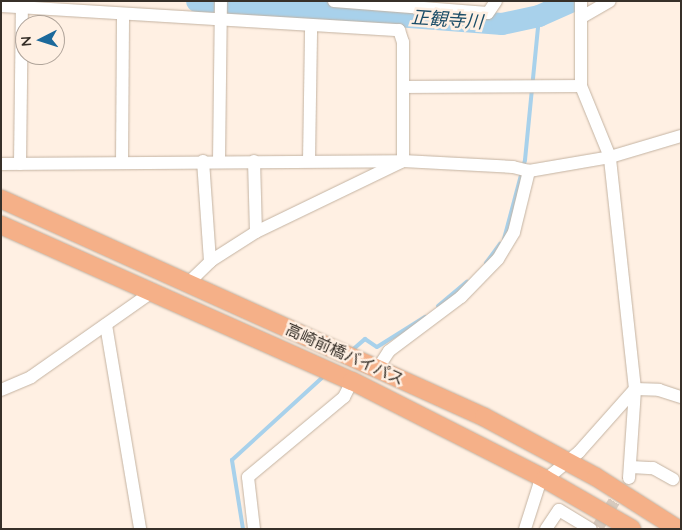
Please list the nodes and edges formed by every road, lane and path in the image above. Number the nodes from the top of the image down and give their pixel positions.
1 (221, 1) edge
2 (334, 1) edge
3 (496, 1) edge
4 (610, 1) edge
5 (403, 3) edge
6 (1, 6) edge
7 (22, 8) junction
8 (581, 9) edge
9 (123, 14) junction
10 (221, 18) junction
11 (311, 26) junction
12 (582, 86) junction
13 (404, 87) junction
14 (681, 136) edge
15 (610, 157) junction
16 (204, 161) junction
17 (219, 161) junction
18 (254, 161) junction
19 (309, 161) junction
20 (403, 161) junction
21 (122, 162) junction
22 (1, 164) edge
23 (20, 164) junction
24 (528, 171) junction
25 (1, 199) edge
26 (1, 225) edge
27 (256, 232) junction
28 (210, 262) junction
29 (187, 284) junction
30 (152, 292) junction
31 (106, 325) junction
32 (378, 368) junction
33 (352, 381) junction
34 (636, 389) junction
35 (1, 390) edge
36 (681, 398) edge
37 (568, 461) junction
38 (545, 478) junction
39 (673, 479) dead end
40 (595, 528) edge
41 (140, 529) edge
42 (254, 529) edge
43 (525, 529) edge
44 (546, 529) edge
45 (632, 529) edge
46 (678, 529) edge

1 - 10 street
2 - 5 street
3 - 5 street
4 - 8 street
6 - 7 street
7 - 9 street
7 - 23 street
8 - 12 street
9 - 10 street
9 - 21 street
10 - 11 street
10 - 17 street
11 - 13 street
11 - 19 street
12 - 13 street
12 - 15 street
13 - 20 street
14 - 15 street
15 - 24 street
15 - 34 street
16 - 17 street
16 - 21 street
16 - 28 street
17 - 18 street
18 - 19 street
18 - 27 street
19 - 20 street
20 - 24 street
20 - 27 street
21 - 23 street
22 - 23 street
24 - 32 street
25 - 29 highway, 高崎前橋バイパス
26 - 30 highway, 高崎前橋バイパス
27 - 28 street
28 - 29 street
29 - 32 highway, 高崎前橋バイパス
30 - 31 street
30 - 33 highway, 高崎前橋バイパス
31 - 35 street
31 - 41 street
32 - 37 highway, 高崎前橋バイパス
33 - 38 highway, 高崎前橋バイパス
33 - 42 street
34 - 36 street
34 - 37 street
34 - 39 street
37 - 38 street
37 - 46 highway, 高崎前橋バイパス
38 - 43 street
38 - 45 highway, 高崎前橋バイパス
40 - 44 street

